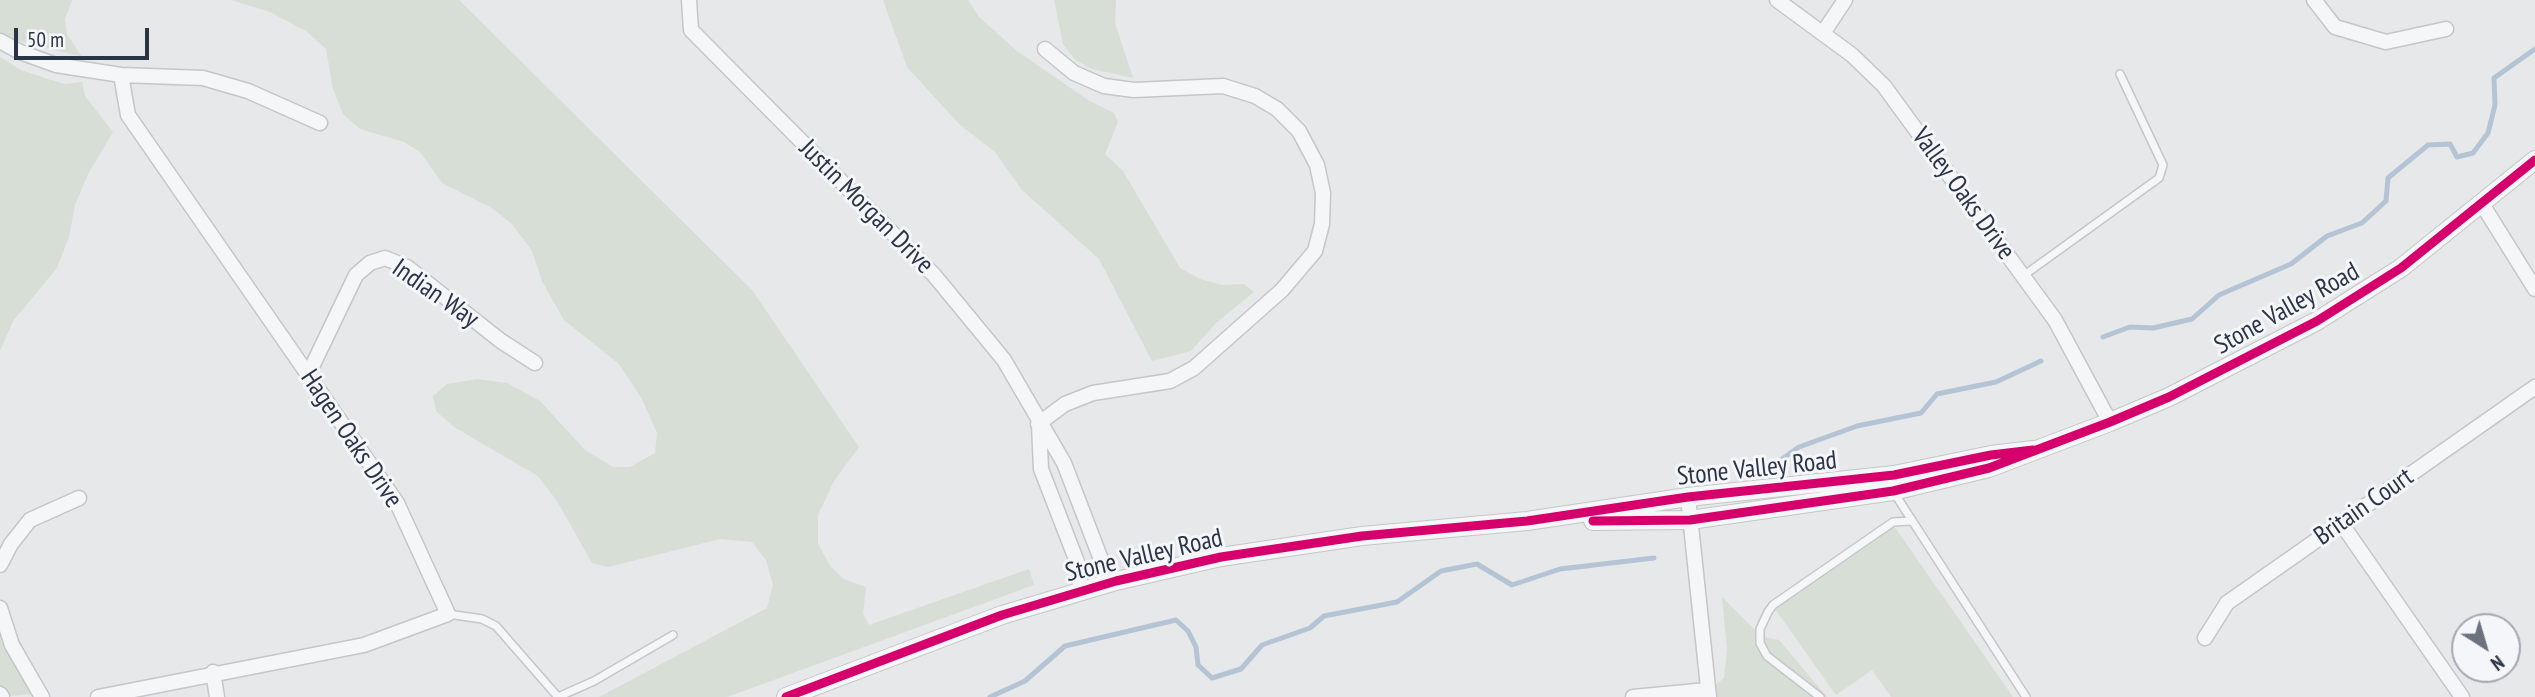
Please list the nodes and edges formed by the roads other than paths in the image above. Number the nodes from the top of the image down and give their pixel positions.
1 (689, 0) edge
2 (1777, 0) edge
3 (1845, 0) edge
4 (2314, 0) edge
5 (2446, 29) dead end
6 (1823, 33) junction
7 (0, 41) edge
8 (1045, 49) dead end
9 (2120, 74) dead end
10 (121, 75) junction
11 (320, 123) dead end
12 (2535, 160) edge
13 (2482, 204) junction
14 (2023, 276) junction
15 (2535, 289) edge
16 (535, 363) dead end
17 (308, 375) junction
18 (2535, 387) edge
19 (2110, 422) junction
20 (1038, 424) junction
21 (2033, 450) junction
22 (1893, 491) junction
23 (1688, 497) junction
24 (79, 498) dead end
25 (1690, 520) junction
26 (1527, 521) junction
27 (1911, 521) junction
28 (2341, 523) junction
29 (0, 565) edge
30 (1116, 582) junction
31 (1080, 591) junction
32 (0, 608) edge
33 (448, 614) junction
34 (673, 635) dead end
35 (2205, 638) dead end
36 (213, 672) junction
37 (1708, 693) edge
38 (42, 697) edge
39 (98, 697) edge
40 (217, 697) edge
41 (558, 697) edge
42 (786, 697) edge
43 (1633, 697) edge
44 (1820, 697) edge
45 (2026, 697) edge
46 (2462, 697) edge

1 - 20 street, Justin Morgan Drive
2 - 6 street, Valley Oaks Drive
3 - 6 street
4 - 5 street
6 - 14 street, Valley Oaks Drive
7 - 10 street
8 - 20 street
9 - 14 lane
10 - 11 street
10 - 17 street, Hagen Oaks Drive
12 - 13 street, Stone Valley Road
13 - 15 street
13 - 19 street, Stone Valley Road
14 - 19 street, Valley Oaks Drive
16 - 17 street, Indian Way
17 - 33 street, Hagen Oaks Drive
18 - 28 street, Britain Court
19 - 21 street, Stone Valley Road
20 - 30 street, Justin Morgan Drive
20 - 31 street
21 - 22 street, Stone Valley Road
21 - 23 street, Stone Valley Road
22 - 25 street, Stone Valley Road
22 - 27 lane
23 - 25 street
23 - 26 street, Stone Valley Road
24 - 29 street
25 - 26 street, Stone Valley Road
25 - 37 street
26 - 30 street, Stone Valley Road
27 - 44 lane
27 - 45 lane
28 - 35 street, Britain Court
28 - 46 street
30 - 31 street, Stone Valley Road
31 - 42 street, Stone Valley Road
32 - 38 street
33 - 36 street
33 - 41 lane
34 - 41 lane
36 - 39 street
36 - 40 street
37 - 43 street

